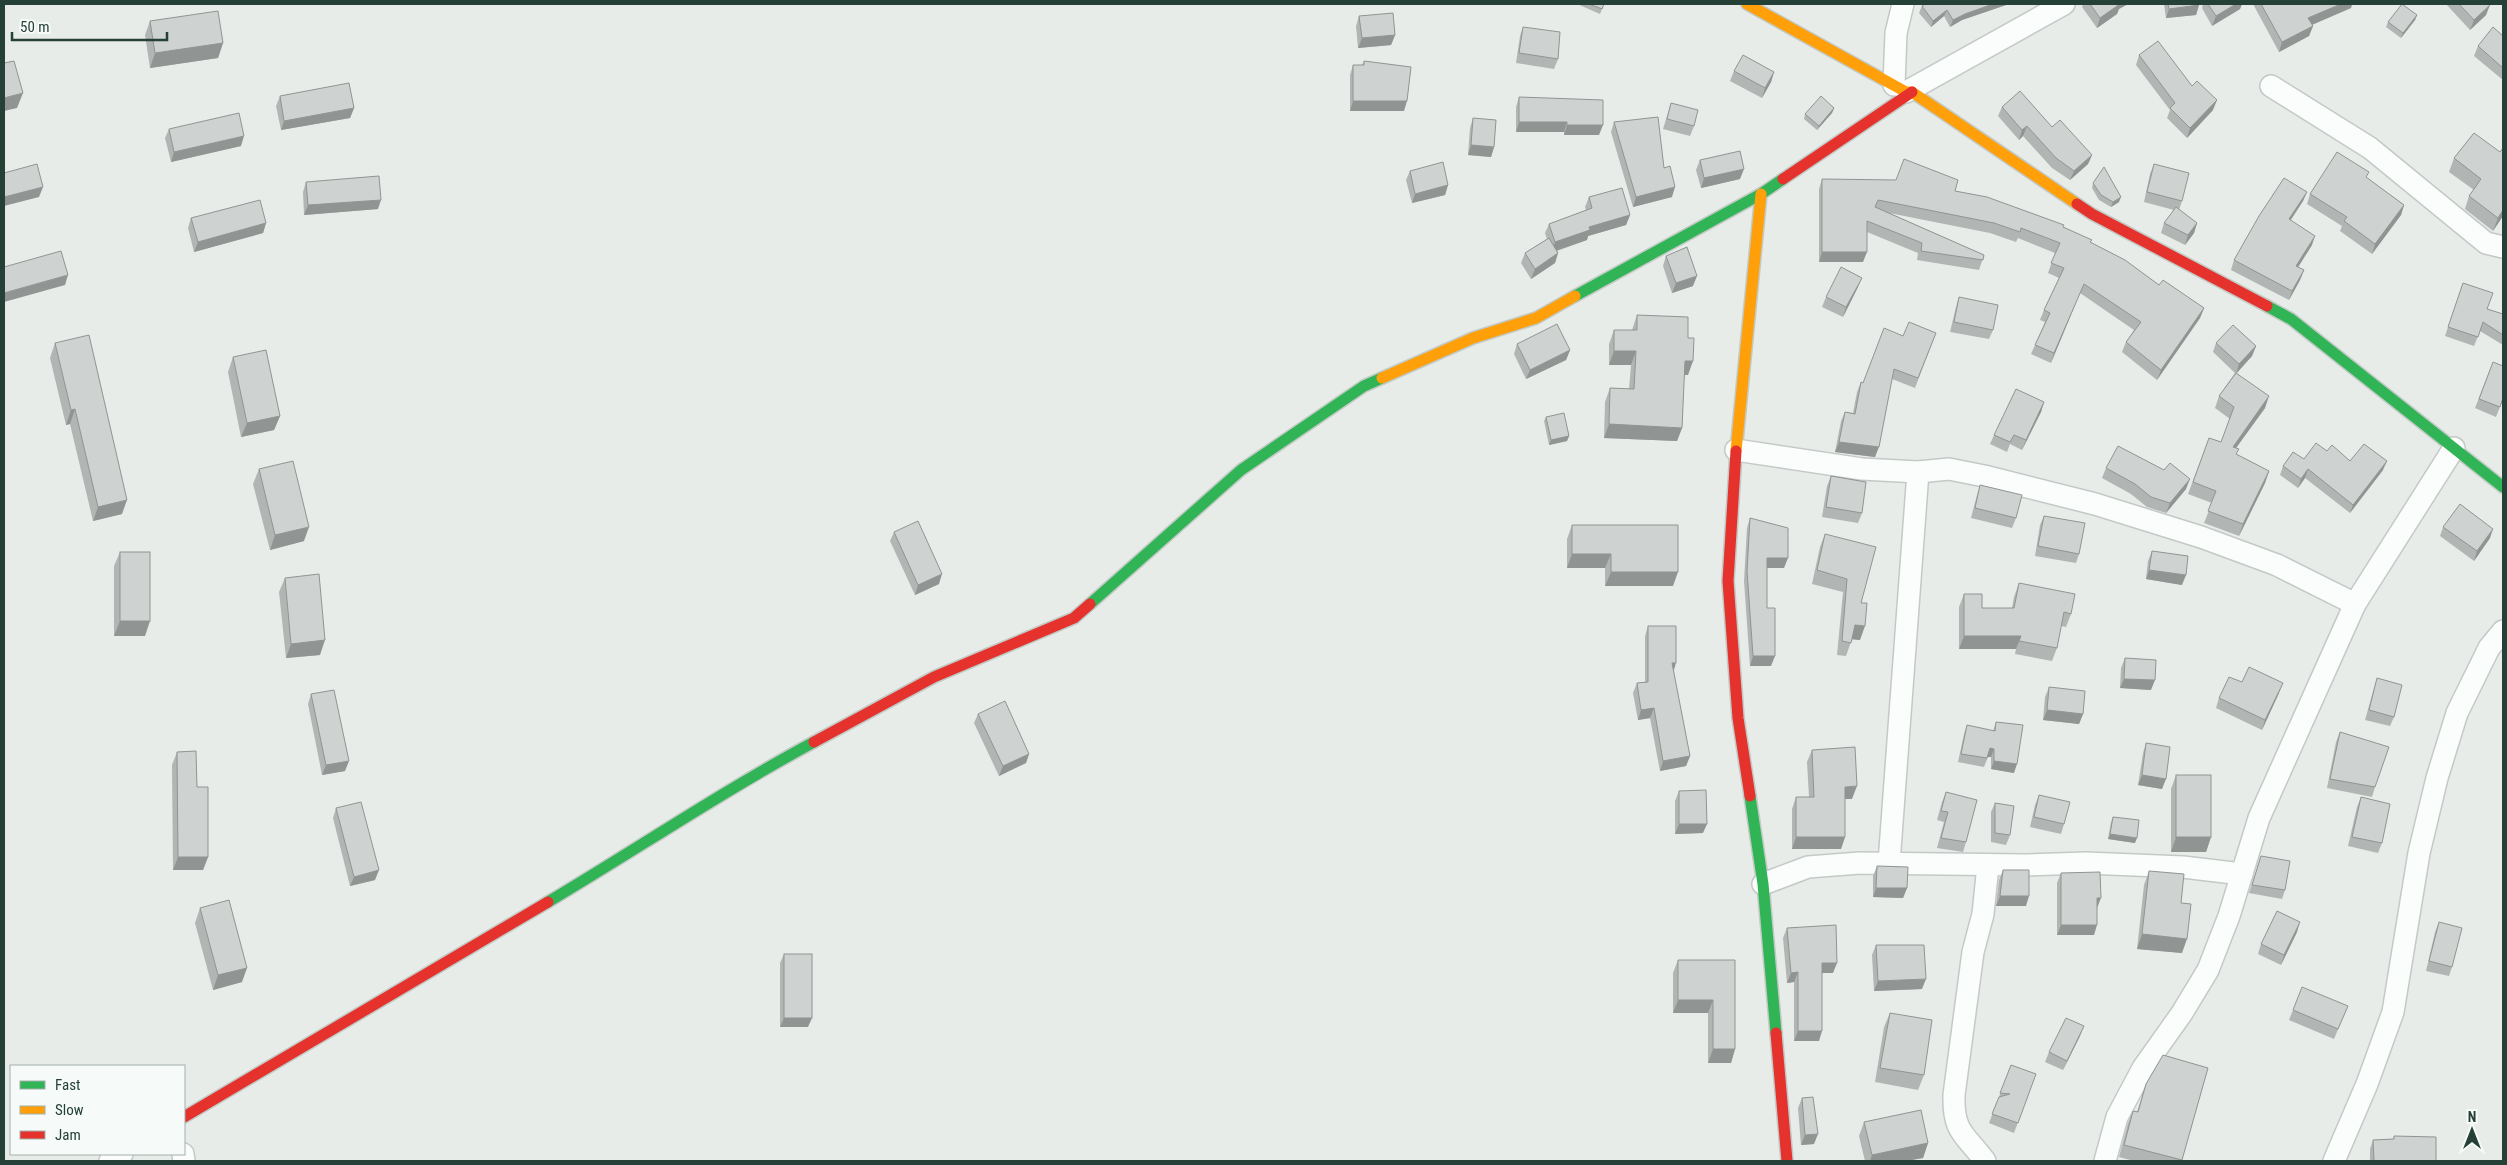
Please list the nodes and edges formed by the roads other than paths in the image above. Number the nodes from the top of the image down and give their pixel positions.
1 (1747, 4) edge
2 (1903, 4) edge
3 (2064, 4) edge
4 (2271, 86) dead end
5 (1904, 90) junction
6 (1761, 194) junction
7 (2503, 247) edge
8 (2454, 448) junction
9 (1736, 450) junction
10 (1918, 472) junction
11 (2502, 485) edge
12 (2355, 604) junction
13 (2503, 631) edge
14 (1888, 863) junction
15 (1988, 865) junction
16 (2242, 874) junction
17 (1763, 884) junction
18 (185, 1120) edge
19 (1787, 1161) edge
20 (1984, 1161) edge
21 (2105, 1161) edge
22 (2334, 1161) edge

1 - 5 street
2 - 5 street
3 - 5 street
4 - 7 street
5 - 6 street
5 - 8 street
6 - 9 street
6 - 18 street
8 - 11 street
8 - 12 street
9 - 10 street
9 - 17 street
10 - 12 street
10 - 14 street
12 - 16 street
13 - 22 street
14 - 15 street
14 - 17 street
15 - 16 street
15 - 20 street
16 - 21 street
17 - 19 street

